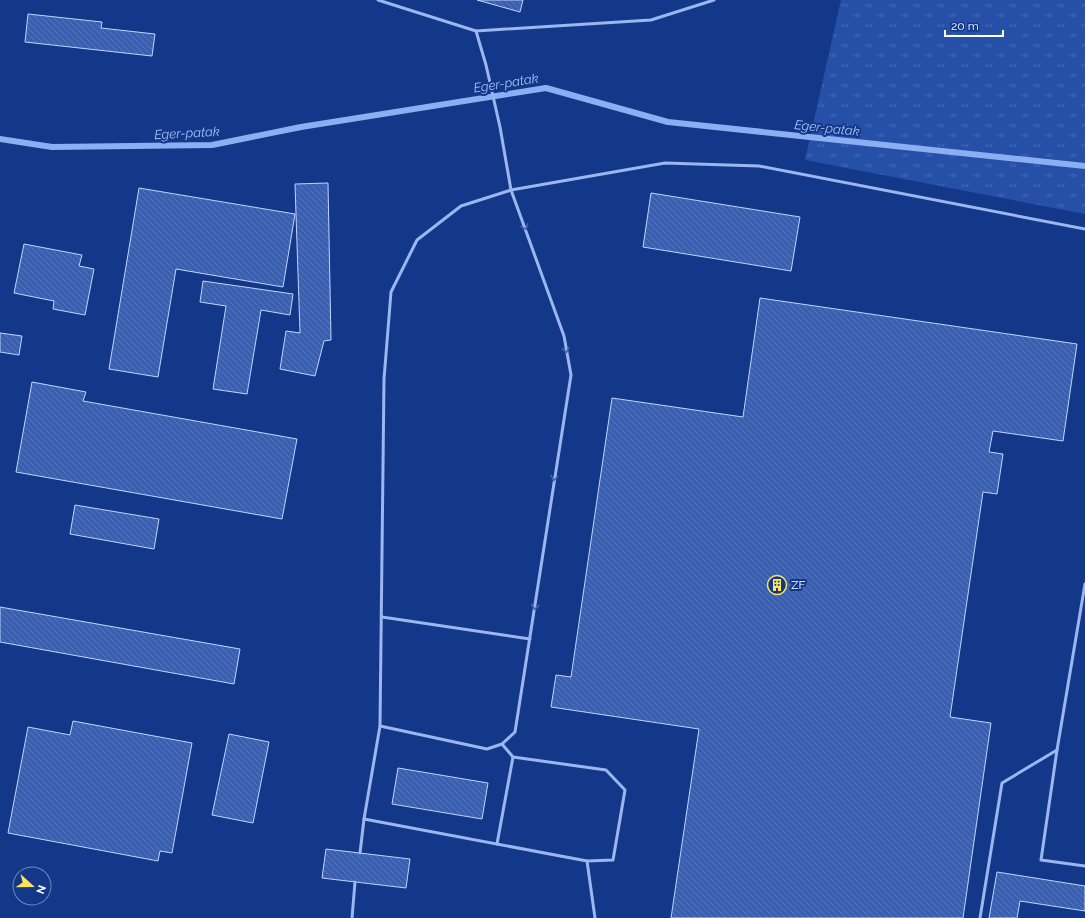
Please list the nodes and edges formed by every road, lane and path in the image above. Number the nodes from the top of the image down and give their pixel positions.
1 (378, 0) edge
2 (714, 0) edge
3 (476, 31) junction
4 (511, 190) junction
5 (1085, 229) edge
6 (1085, 584) edge
7 (382, 617) junction
8 (530, 639) junction
9 (380, 726) junction
10 (502, 744) junction
11 (1057, 750) junction
12 (513, 758) junction
13 (364, 819) junction
14 (498, 844) junction
15 (360, 853) dead end
16 (587, 861) junction
17 (1085, 866) edge
18 (355, 882) dead end
19 (352, 918) edge
20 (595, 918) edge
21 (980, 918) edge

1 - 3 lane
2 - 3 lane
3 - 4 lane
4 - 5 lane
4 - 7 lane
4 -> 8 lane
6 - 11 lane
7 - 8 lane
7 - 9 lane
8 - 10 lane
9 - 10 lane
9 - 13 lane
10 - 12 lane
11 - 17 lane
11 - 21 lane
12 - 14 lane
12 - 16 lane
13 - 14 lane
13 - 15 lane
14 - 16 lane
16 - 20 lane
18 - 19 lane

